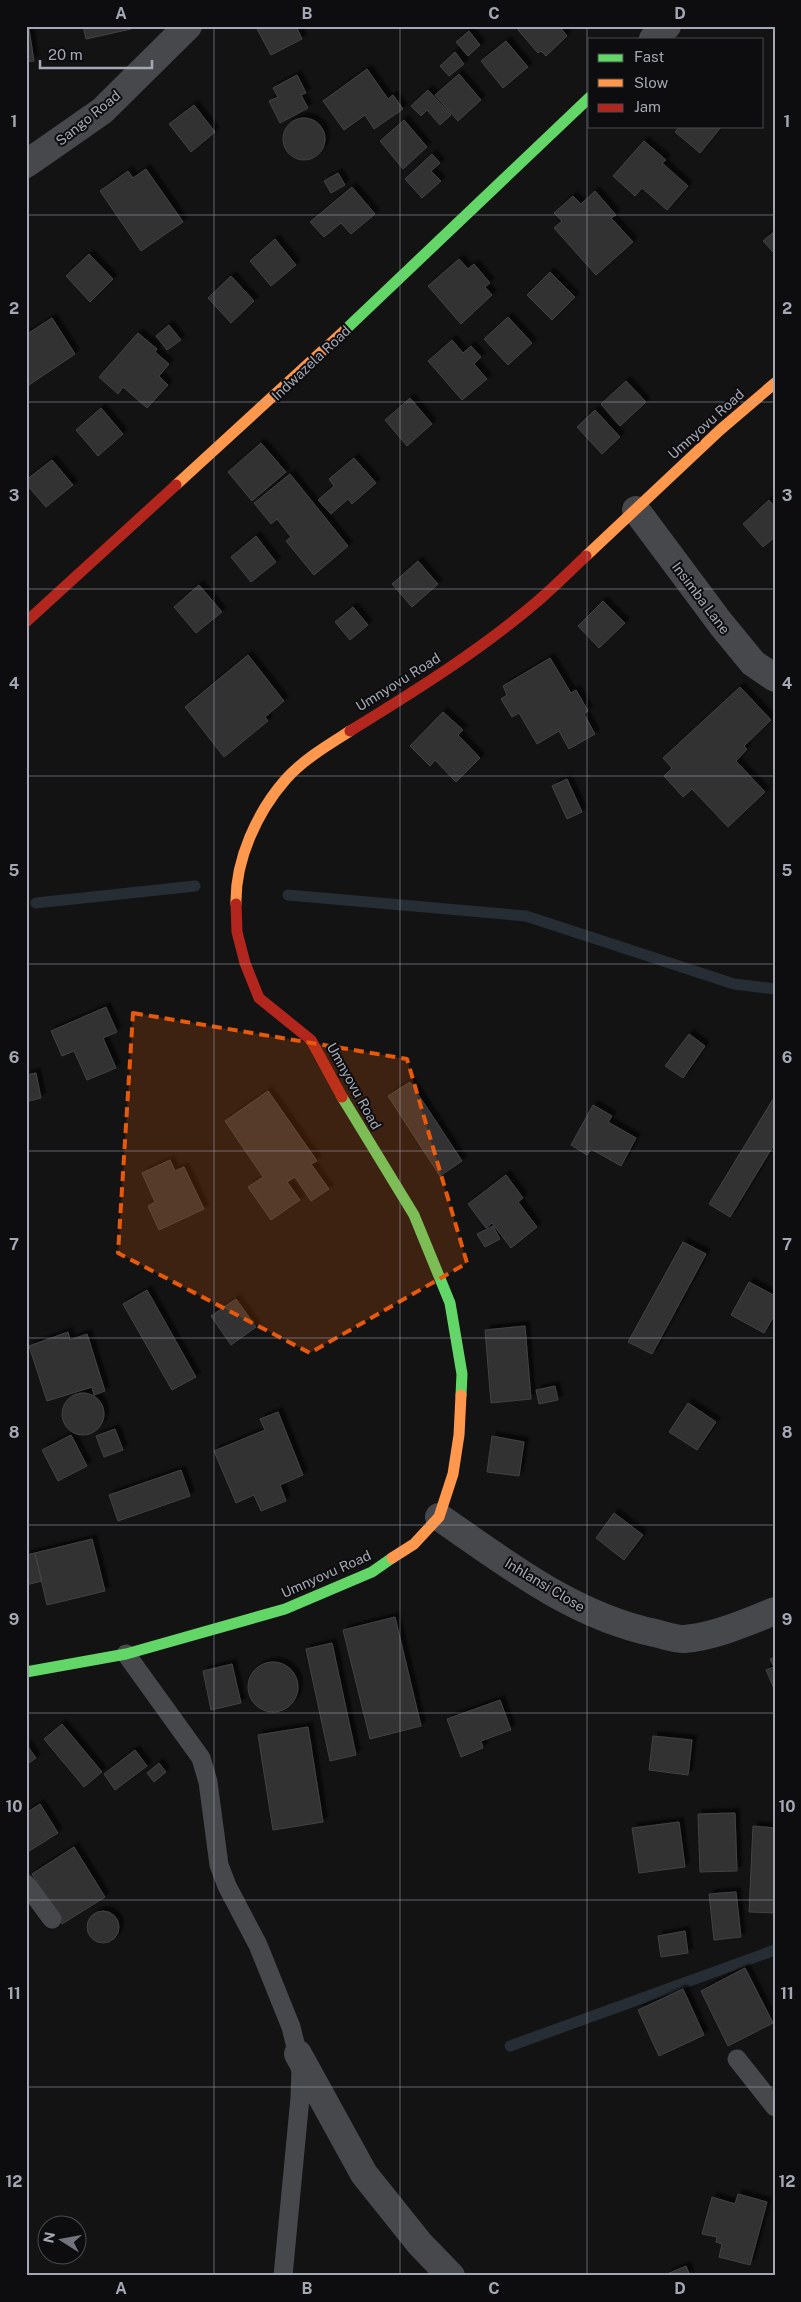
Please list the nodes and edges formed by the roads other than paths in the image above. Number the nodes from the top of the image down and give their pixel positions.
1 (188, 26) edge
2 (667, 26) edge
3 (654, 38) edge
4 (588, 99) edge
5 (26, 164) edge
6 (775, 383) edge
7 (636, 510) junction
8 (26, 622) edge
9 (775, 678) edge
10 (439, 1517) junction
11 (775, 1611) edge
12 (126, 1654) junction
13 (26, 1672) edge
14 (26, 1884) edge
15 (52, 1919) dead end
16 (298, 2054) junction
17 (737, 2059) dead end
18 (775, 2107) edge
19 (283, 2276) edge
20 (451, 2276) edge

1 - 5 street, Sango Road
2 - 3 street
4 - 8 street, Indwazela Road
6 - 7 street, Umnyovu Road
7 - 9 street, Insimba Lane
7 - 10 street, Umnyovu Road
10 - 11 street, Inhlansi Close
10 - 12 street, Umnyovu Road
12 - 13 street, Umnyovu Road
12 - 16 lane
14 - 15 lane
16 - 19 lane
16 - 20 street
17 - 18 lane

